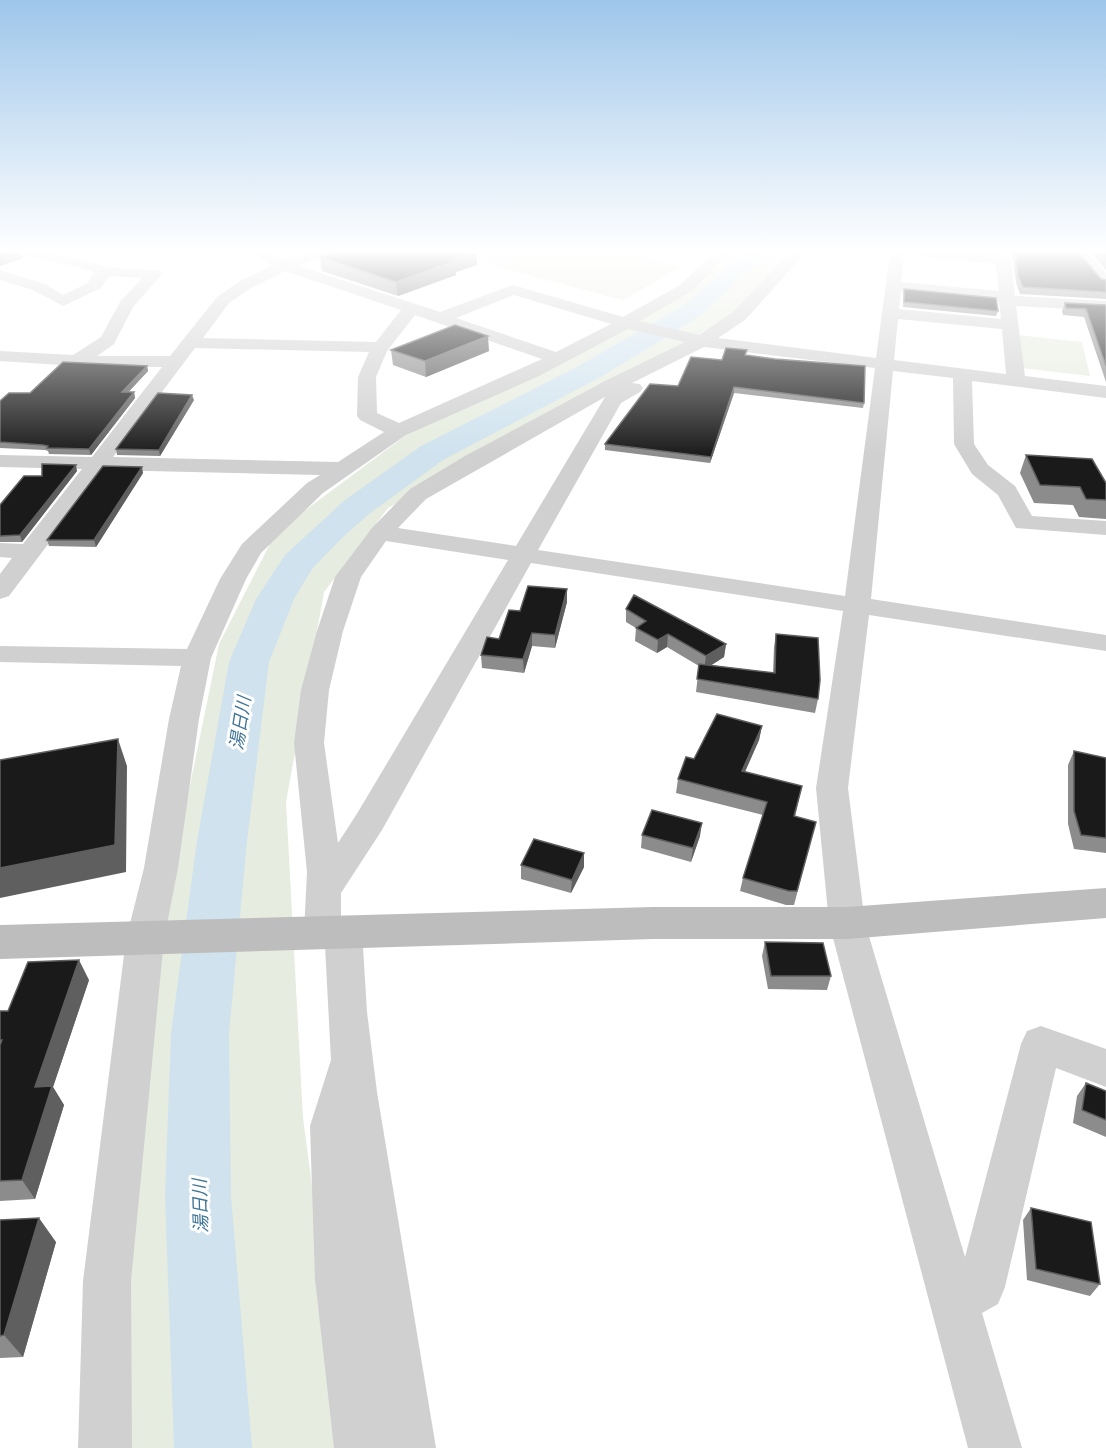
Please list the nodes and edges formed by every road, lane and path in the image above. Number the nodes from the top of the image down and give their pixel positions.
1 (118, 321) edge
2 (207, 321) edge
3 (402, 321) edge
4 (447, 321) edge
5 (617, 321) edge
6 (634, 321) edge
7 (730, 321) edge
8 (889, 321) edge
9 (973, 321) edge
10 (1010, 321) edge
11 (629, 324) junction
12 (1010, 324) junction
13 (699, 341) junction
14 (190, 343) junction
15 (382, 347) junction
16 (0, 356) edge
17 (556, 358) junction
18 (77, 361) junction
19 (176, 362) junction
20 (885, 365) junction
21 (962, 375) junction
22 (1016, 381) junction
23 (1106, 392) edge
24 (399, 431) junction
25 (0, 461) edge
26 (99, 464) junction
27 (345, 469) junction
28 (1106, 528) edge
29 (380, 533) junction
30 (0, 550) edge
31 (31, 552) junction
32 (523, 554) junction
33 (0, 591) edge
34 (857, 606) junction
35 (1106, 643) edge
36 (0, 654) edge
37 (197, 658) junction
38 (324, 890) junction
39 (1106, 903) edge
40 (847, 923) junction
41 (328, 932) junction
42 (146, 939) junction
43 (0, 942) edge
44 (352, 1058) junction
45 (1106, 1068) edge
46 (954, 1302) junction
47 (105, 1448) edge
48 (361, 1448) edge
49 (409, 1448) edge
50 (995, 1448) edge

1 - 18 street
2 - 14 street
3 - 15 street
4 - 17 street
5 - 11 street
6 - 11 street
7 - 13 street
8 - 20 street
9 - 12 street
10 - 12 street
11 - 13 street
11 - 17 street
12 - 22 street
13 - 20 street
13 - 29 street
13 - 32 street
14 - 15 street
14 - 19 street
15 - 24 street
16 - 18 street
17 - 24 street
18 - 19 street
19 - 26 street
20 - 21 street
20 - 34 street
21 - 22 street
21 - 28 street
22 - 23 street
24 - 27 street
25 - 26 street
26 - 27 street
26 - 31 street
27 - 37 street
29 - 32 street
29 - 38 street
30 - 31 street
31 - 33 street
32 - 34 street
32 - 38 street
34 - 35 street
34 - 40 street
36 - 37 street
37 - 42 street
38 - 41 street
39 - 40 street
40 - 41 street
40 - 46 street
41 - 42 street
41 - 44 street
42 - 43 street
42 - 47 street
44 - 48 street
44 - 49 street
45 - 46 street
46 - 50 street

